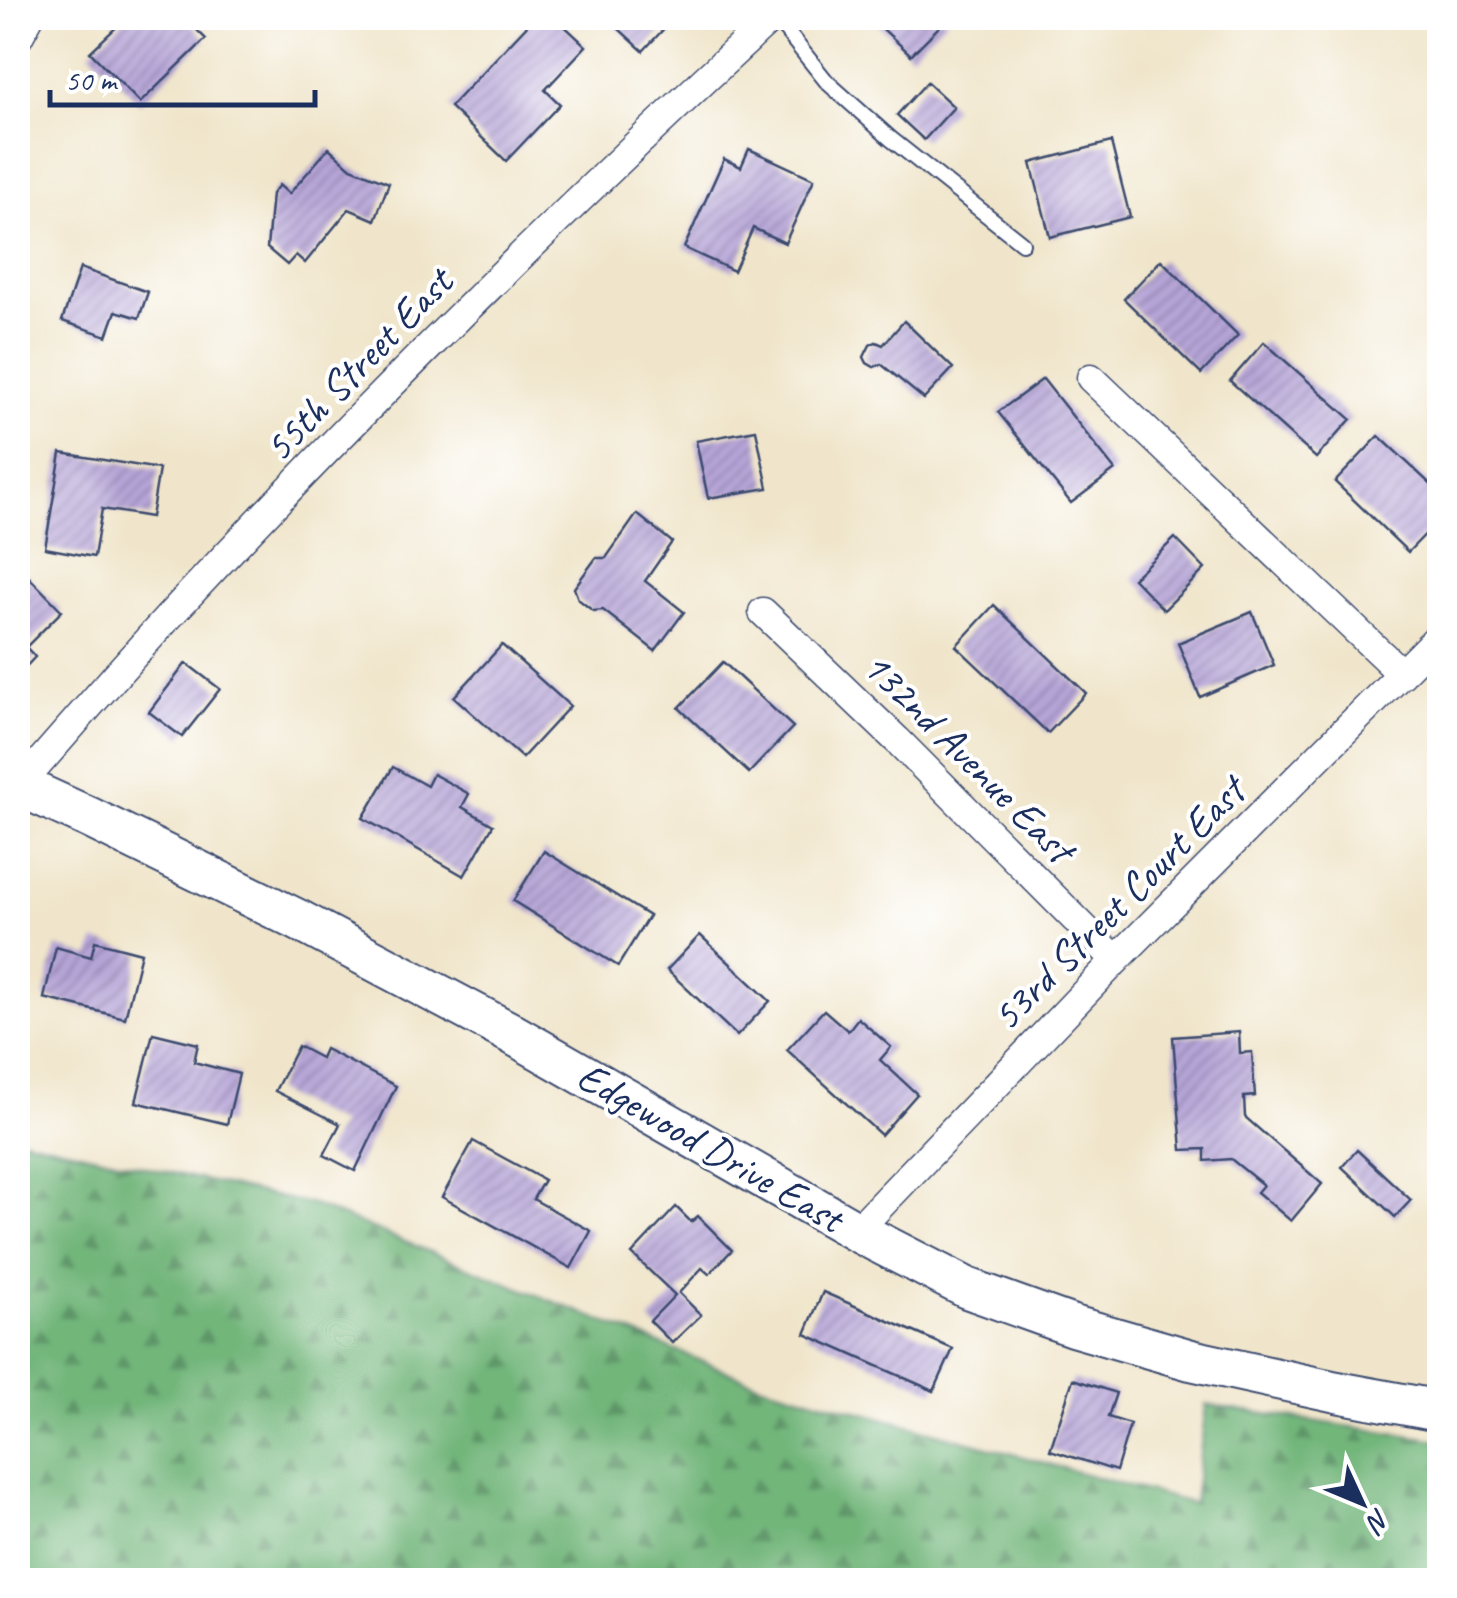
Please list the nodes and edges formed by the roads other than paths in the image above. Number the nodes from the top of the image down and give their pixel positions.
1 (28, 18) edge
2 (774, 18) edge
3 (18, 38) edge
4 (1022, 243) dead end
5 (1092, 378) dead end
6 (763, 612) dead end
7 (1440, 636) edge
8 (1402, 674) junction
9 (18, 785) edge
10 (1116, 960) junction
11 (856, 1231) junction
12 (1440, 1412) edge

1 - 3 street
2 - 4 lane
2 - 9 street, 55th Street East
5 - 8 street
6 - 10 street, 132nd Avenue East
7 - 8 street, 53rd Street Court East
8 - 10 street, 53rd Street Court East
9 - 11 street, Edgewood Drive East
10 - 11 street, 53rd Street Court East
11 - 12 street, Edgewood Drive East

